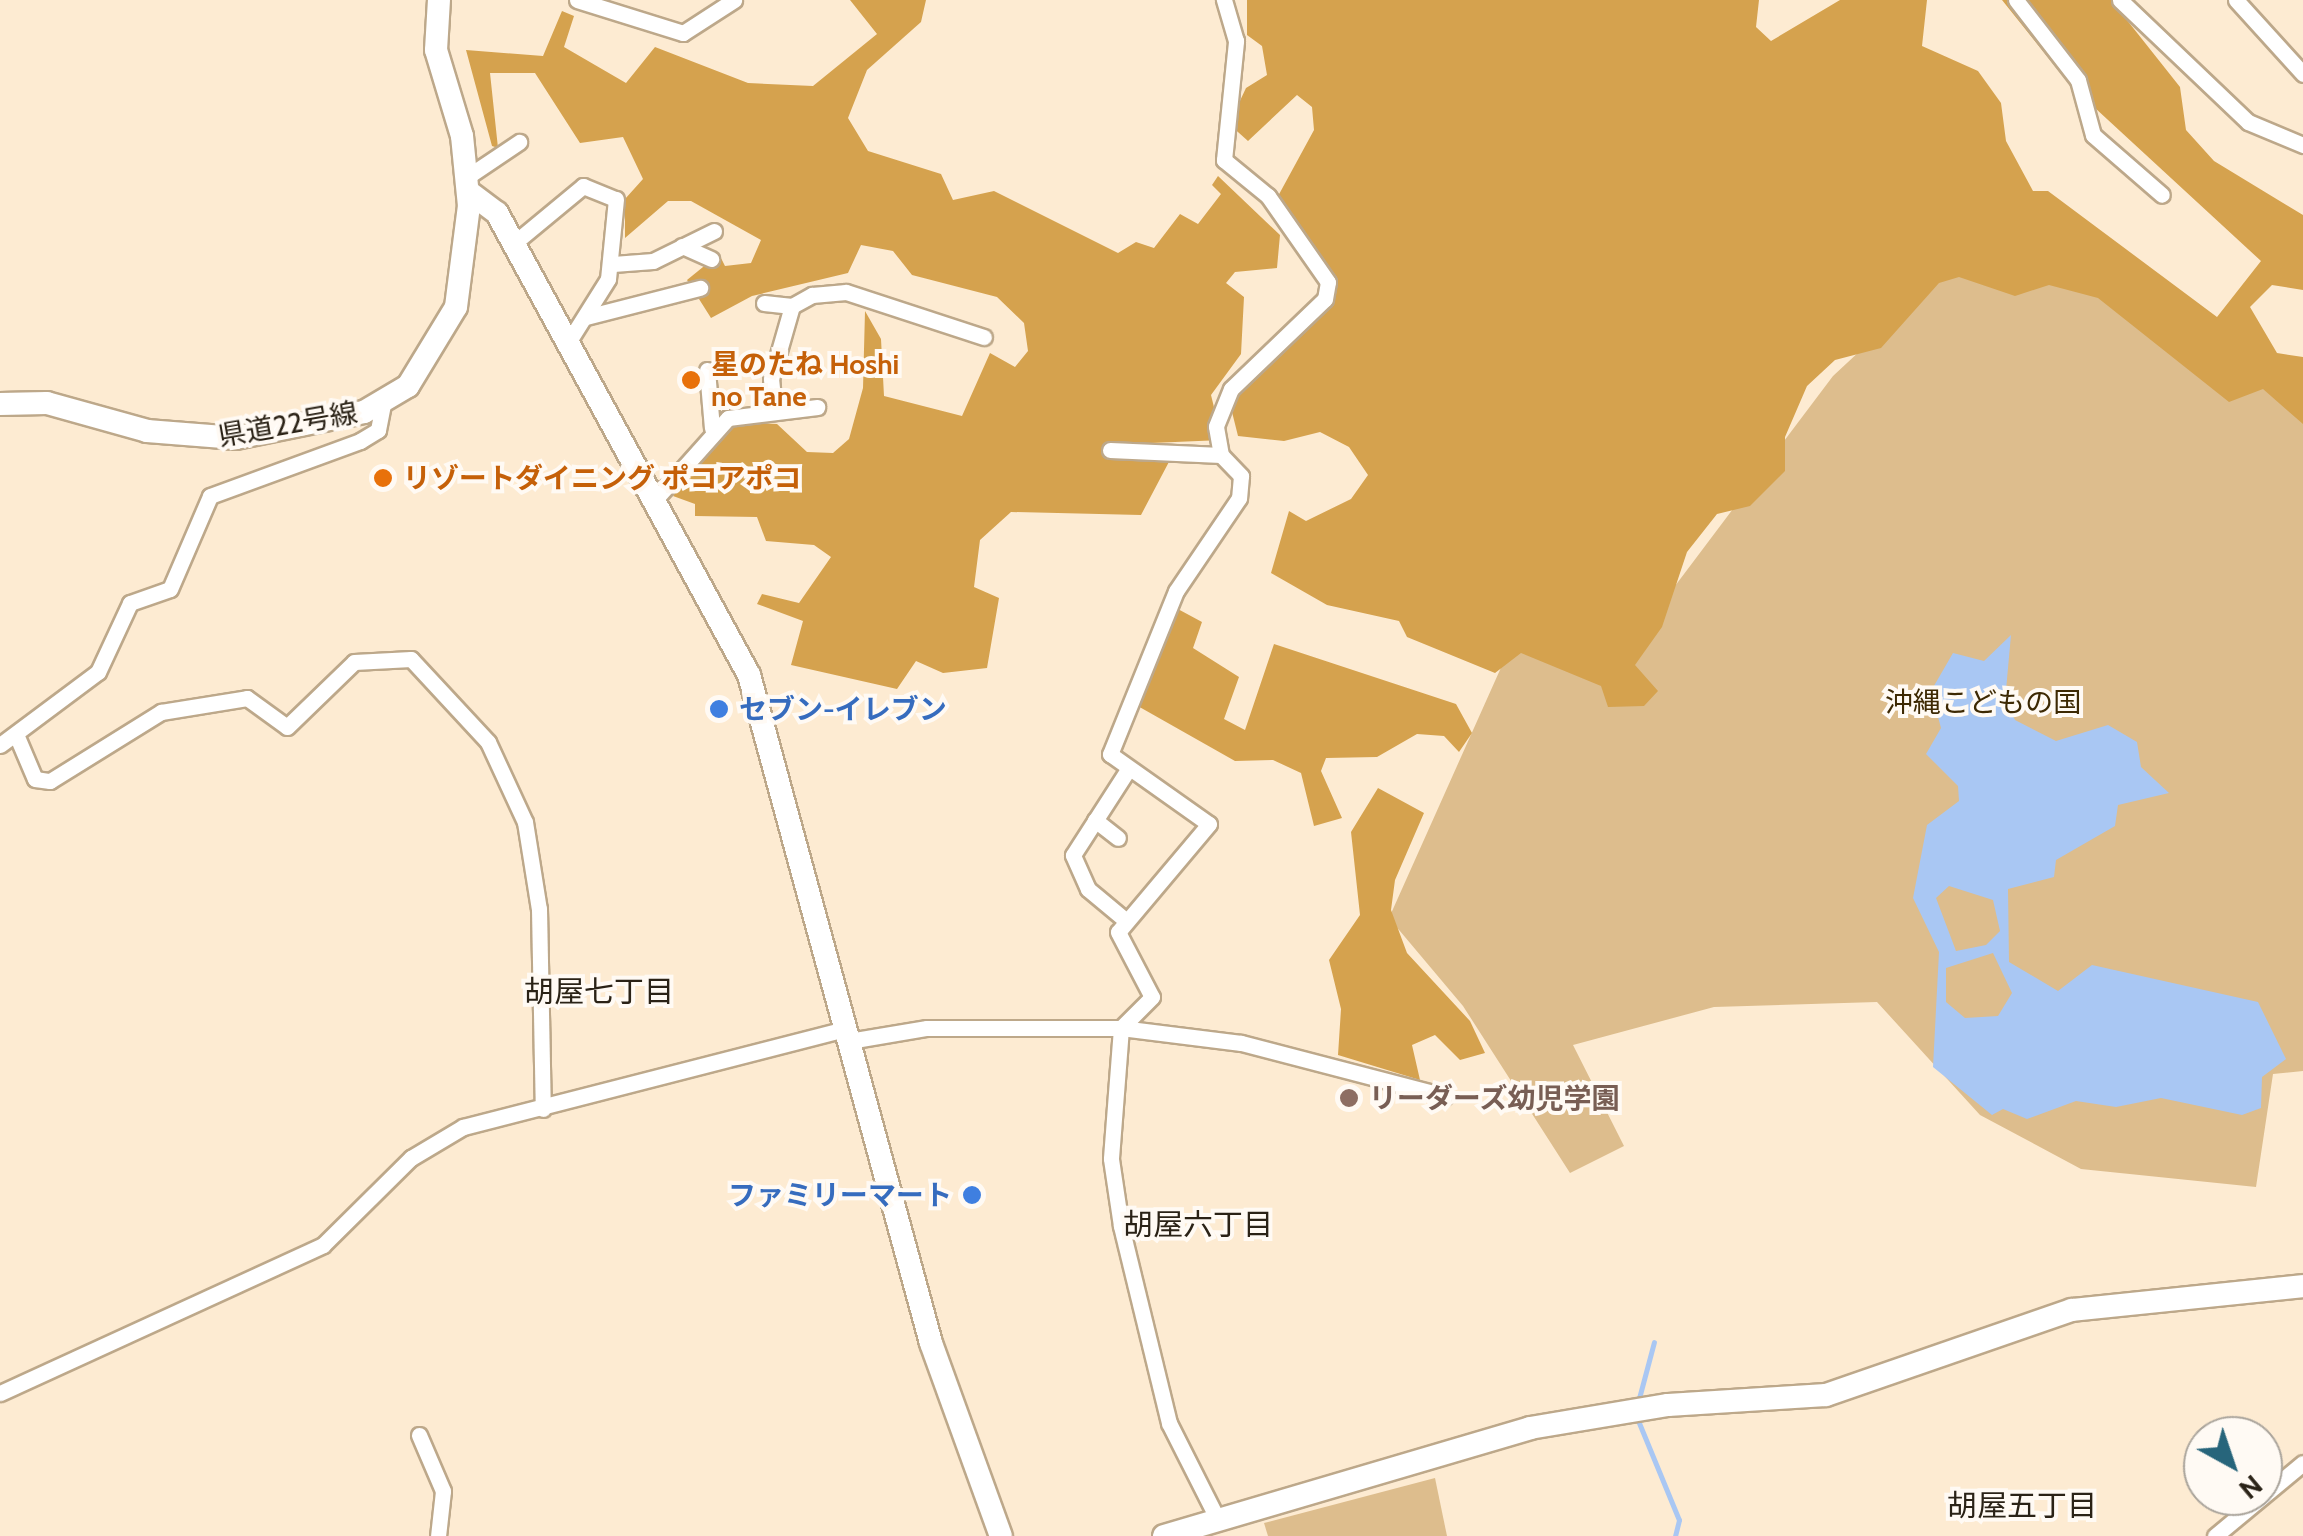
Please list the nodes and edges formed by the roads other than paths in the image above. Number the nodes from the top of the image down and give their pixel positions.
1 (439, 0) edge
2 (578, 0) edge
3 (734, 0) edge
4 (1224, 0) edge
5 (2016, 0) edge
6 (2120, 0) edge
7 (2236, 0) edge
8 (2303, 74) edge
9 (519, 142) dead end
10 (2303, 146) edge
11 (468, 184) junction
12 (2162, 195) dead end
13 (714, 231) dead end
14 (514, 244) junction
15 (682, 246) junction
16 (711, 259) dead end
17 (613, 264) junction
18 (700, 288) dead end
19 (764, 303) dead end
20 (792, 306) junction
21 (586, 316) junction
22 (984, 336) dead end
23 (567, 344) junction
24 (707, 370) dead end
25 (0, 404) edge
26 (383, 404) junction
27 (817, 406) dead end
28 (774, 407) junction
29 (712, 428) junction
30 (1110, 450) dead end
31 (1221, 455) junction
32 (652, 503) junction
33 (18, 739) junction
34 (0, 745) edge
35 (1129, 768) junction
36 (1096, 820) junction
37 (1118, 838) dead end
38 (1124, 919) junction
39 (1121, 1028) junction
40 (847, 1035) junction
41 (1446, 1096) dead end
42 (543, 1110) junction
43 (2303, 1286) edge
44 (0, 1393) edge
45 (419, 1435) dead end
46 (2303, 1463) edge
47 (1216, 1516) junction
48 (438, 1536) edge
49 (1001, 1536) edge
50 (1164, 1536) edge
51 (2215, 1536) edge

1 - 11 street, 県道22号線
2 - 3 street
4 - 31 street
5 - 12 street
6 - 10 street
7 - 8 street
9 - 11 street
11 - 14 street
11 - 26 street, 県道22号線
13 - 15 street
14 - 17 street
14 - 23 street
15 - 16 street
15 - 17 street
17 - 21 street
18 - 21 street
19 - 20 street
20 - 22 street
20 - 28 street
21 - 23 street
23 - 32 street
24 - 29 street
25 - 26 street, 県道22号線
26 - 33 street
27 - 28 street
28 - 29 street
29 - 32 street
30 - 31 street
31 - 35 street
32 - 40 street
33 - 34 street
33 - 42 street
35 - 36 street
35 - 38 street
36 - 37 street
36 - 38 street
38 - 39 street
39 - 40 street
39 - 41 street
39 - 47 street
40 - 42 street
40 - 49 street
42 - 44 street
43 - 47 street
45 - 48 street
46 - 51 street
47 - 50 street

